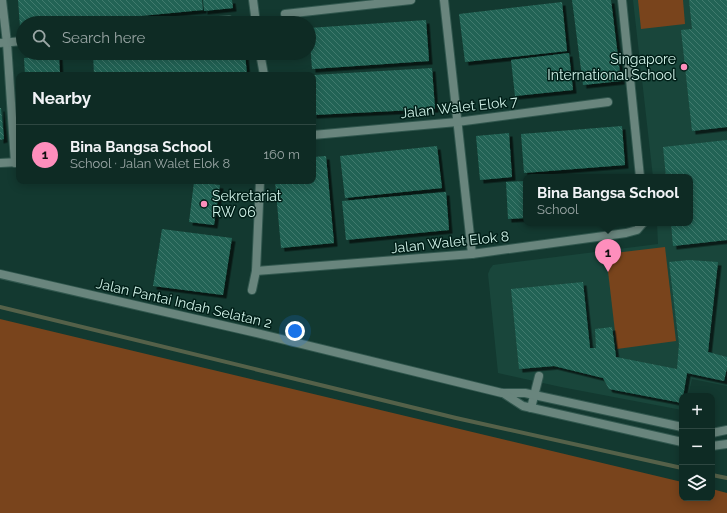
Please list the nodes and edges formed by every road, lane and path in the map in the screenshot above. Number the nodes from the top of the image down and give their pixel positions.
1 (2, 0) edge
2 (253, 0) edge
3 (411, 0) edge
4 (444, 0) edge
5 (622, 0) edge
6 (285, 14) dead end
7 (255, 16) edge
8 (16, 42) edge
9 (4, 43) edge
10 (261, 60) edge
11 (263, 72) edge
12 (608, 102) dead end
13 (457, 122) junction
14 (316, 135) edge
15 (16, 153) edge
16 (16, 162) edge
17 (0, 163) edge
18 (640, 174) edge
19 (260, 184) edge
20 (640, 226) edge
21 (472, 254) junction
22 (256, 271) junction
23 (0, 274) edge
24 (252, 290) dead end
25 (539, 376) dead end
26 (502, 393) junction
27 (534, 395) junction
28 (531, 408) junction
29 (679, 426) edge
30 (727, 430) edge
31 (715, 432) edge
32 (679, 441) edge
33 (727, 444) edge
34 (715, 446) edge

1 - 9 street
2 - 7 street
3 - 6 street
4 - 13 street
5 - 18 street
8 - 9 street
9 - 15 street
10 - 11 street
12 - 13 street, Jalan Walet Elok 7
13 - 14 street, Jalan Walet Elok 7
13 - 21 street
16 - 17 street
19 - 22 street
20 - 21 street, Jalan Walet Elok 8
21 - 22 street, Jalan Walet Elok 8
22 - 24 street
23 - 26 street, Jalan Pantai Indah Selatan 2
25 - 27 street
26 - 27 street, Jalan Pantai Indah Selatan 2
26 - 28 street, Jalan Pantai Indah Selatan 2
27 - 28 street
27 - 29 street, Jalan Pantai Indah Selatan 2
28 - 32 street, Jalan Pantai Indah Selatan 2
30 - 31 street
33 - 34 street

